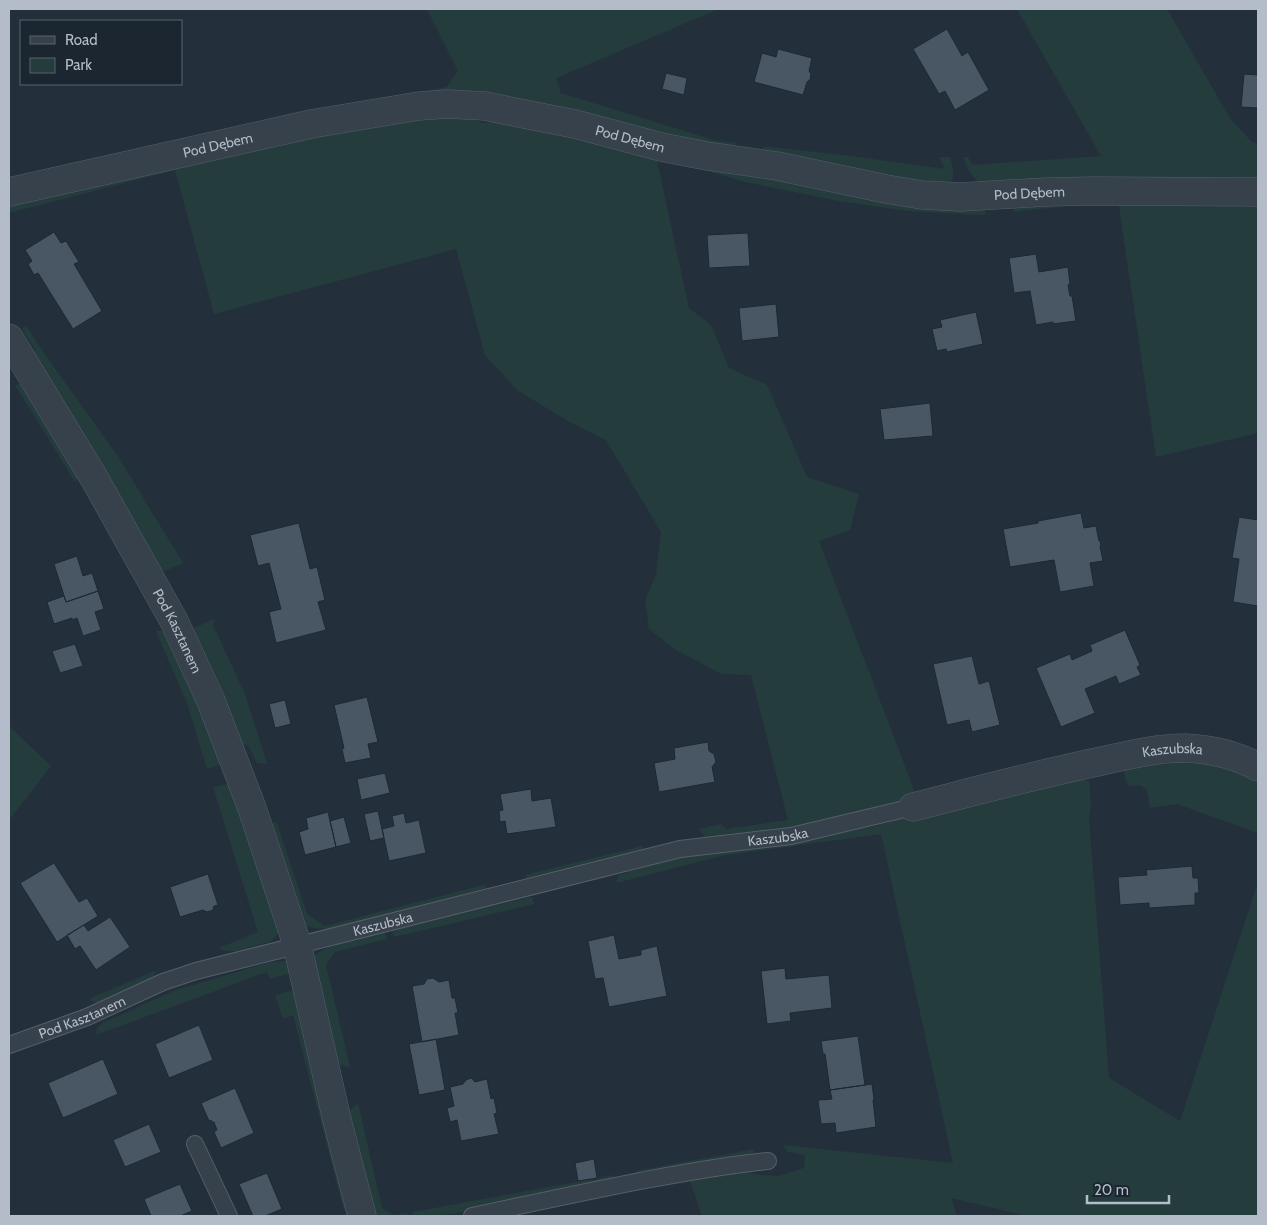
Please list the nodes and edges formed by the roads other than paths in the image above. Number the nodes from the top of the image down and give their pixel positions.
1 (9, 192) edge
2 (1258, 192) edge
3 (9, 338) edge
4 (1258, 767) edge
5 (913, 807) joint
6 (297, 944) junction
7 (9, 1045) edge
8 (194, 1144) dead end
9 (768, 1161) dead end
10 (229, 1216) edge
11 (362, 1216) edge
12 (472, 1216) edge

1 - 2 street, Pod Dębem
3 - 6 street, Pod Kasztanem
4 - 5 street, Kaszubska
5 - 6 lane, Kaszubska
6 - 7 lane, Pod Kasztanem
6 - 11 street, Pod Kasztanem
8 - 10 lane
9 - 12 lane

